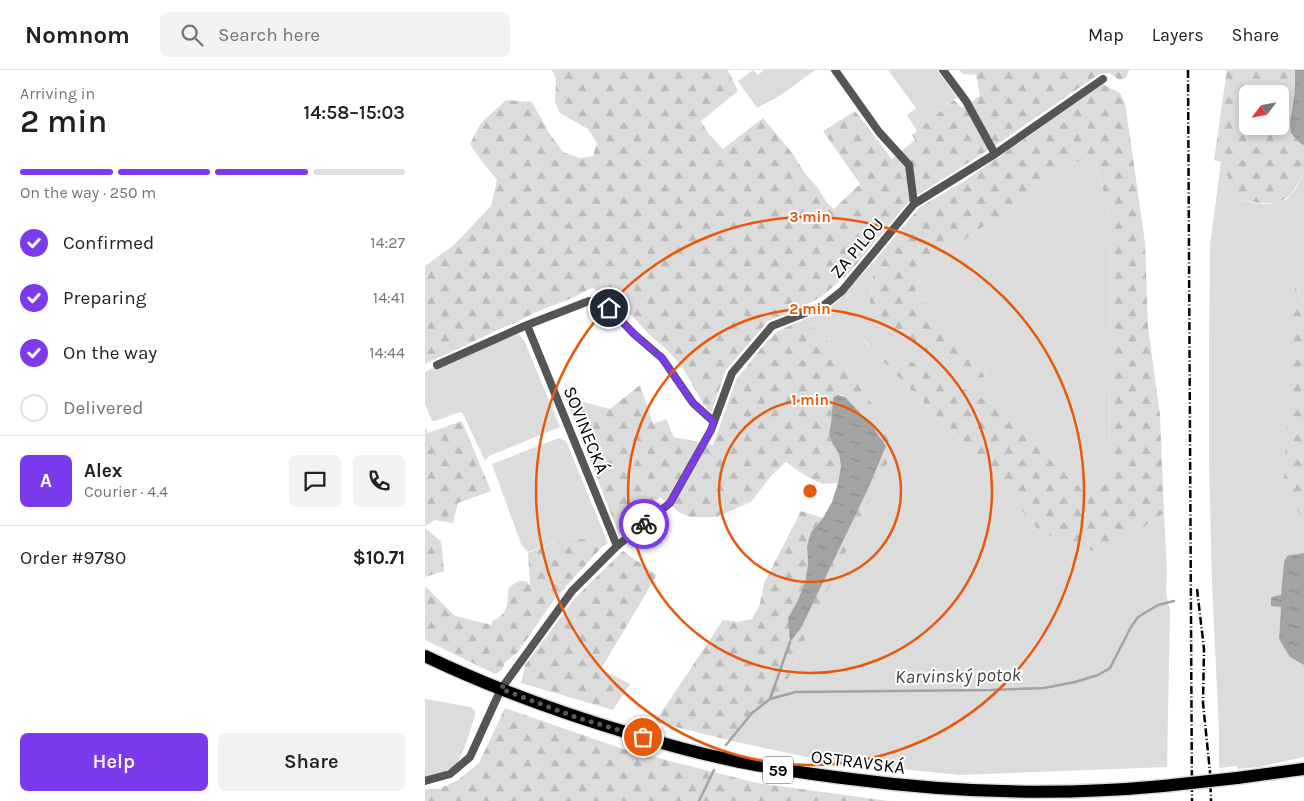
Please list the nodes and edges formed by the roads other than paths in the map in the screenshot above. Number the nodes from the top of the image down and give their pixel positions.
1 (835, 70) edge
2 (943, 70) edge
3 (1103, 79) dead end
4 (995, 154) junction
5 (914, 204) junction
6 (527, 325) junction
7 (437, 366) dead end
8 (714, 422) junction
9 (617, 546) junction
10 (425, 656) edge
11 (501, 689) junction
12 (1304, 769) edge
13 (425, 781) edge

1 - 5 street
2 - 4 street
3 - 4 street, ZA PILOU
4 - 5 street, ZA PILOU
5 - 8 street, ZA PILOU
6 - 7 street
6 - 8 street
6 - 9 street, SOVINECKÁ
8 - 9 street, ZA PILOU
9 - 11 street, ZA PILOU
10 - 11 main road, OSTRAVSKÁ / 59
11 - 12 main road, OSTRAVSKÁ / 59, bridge
11 - 13 street

